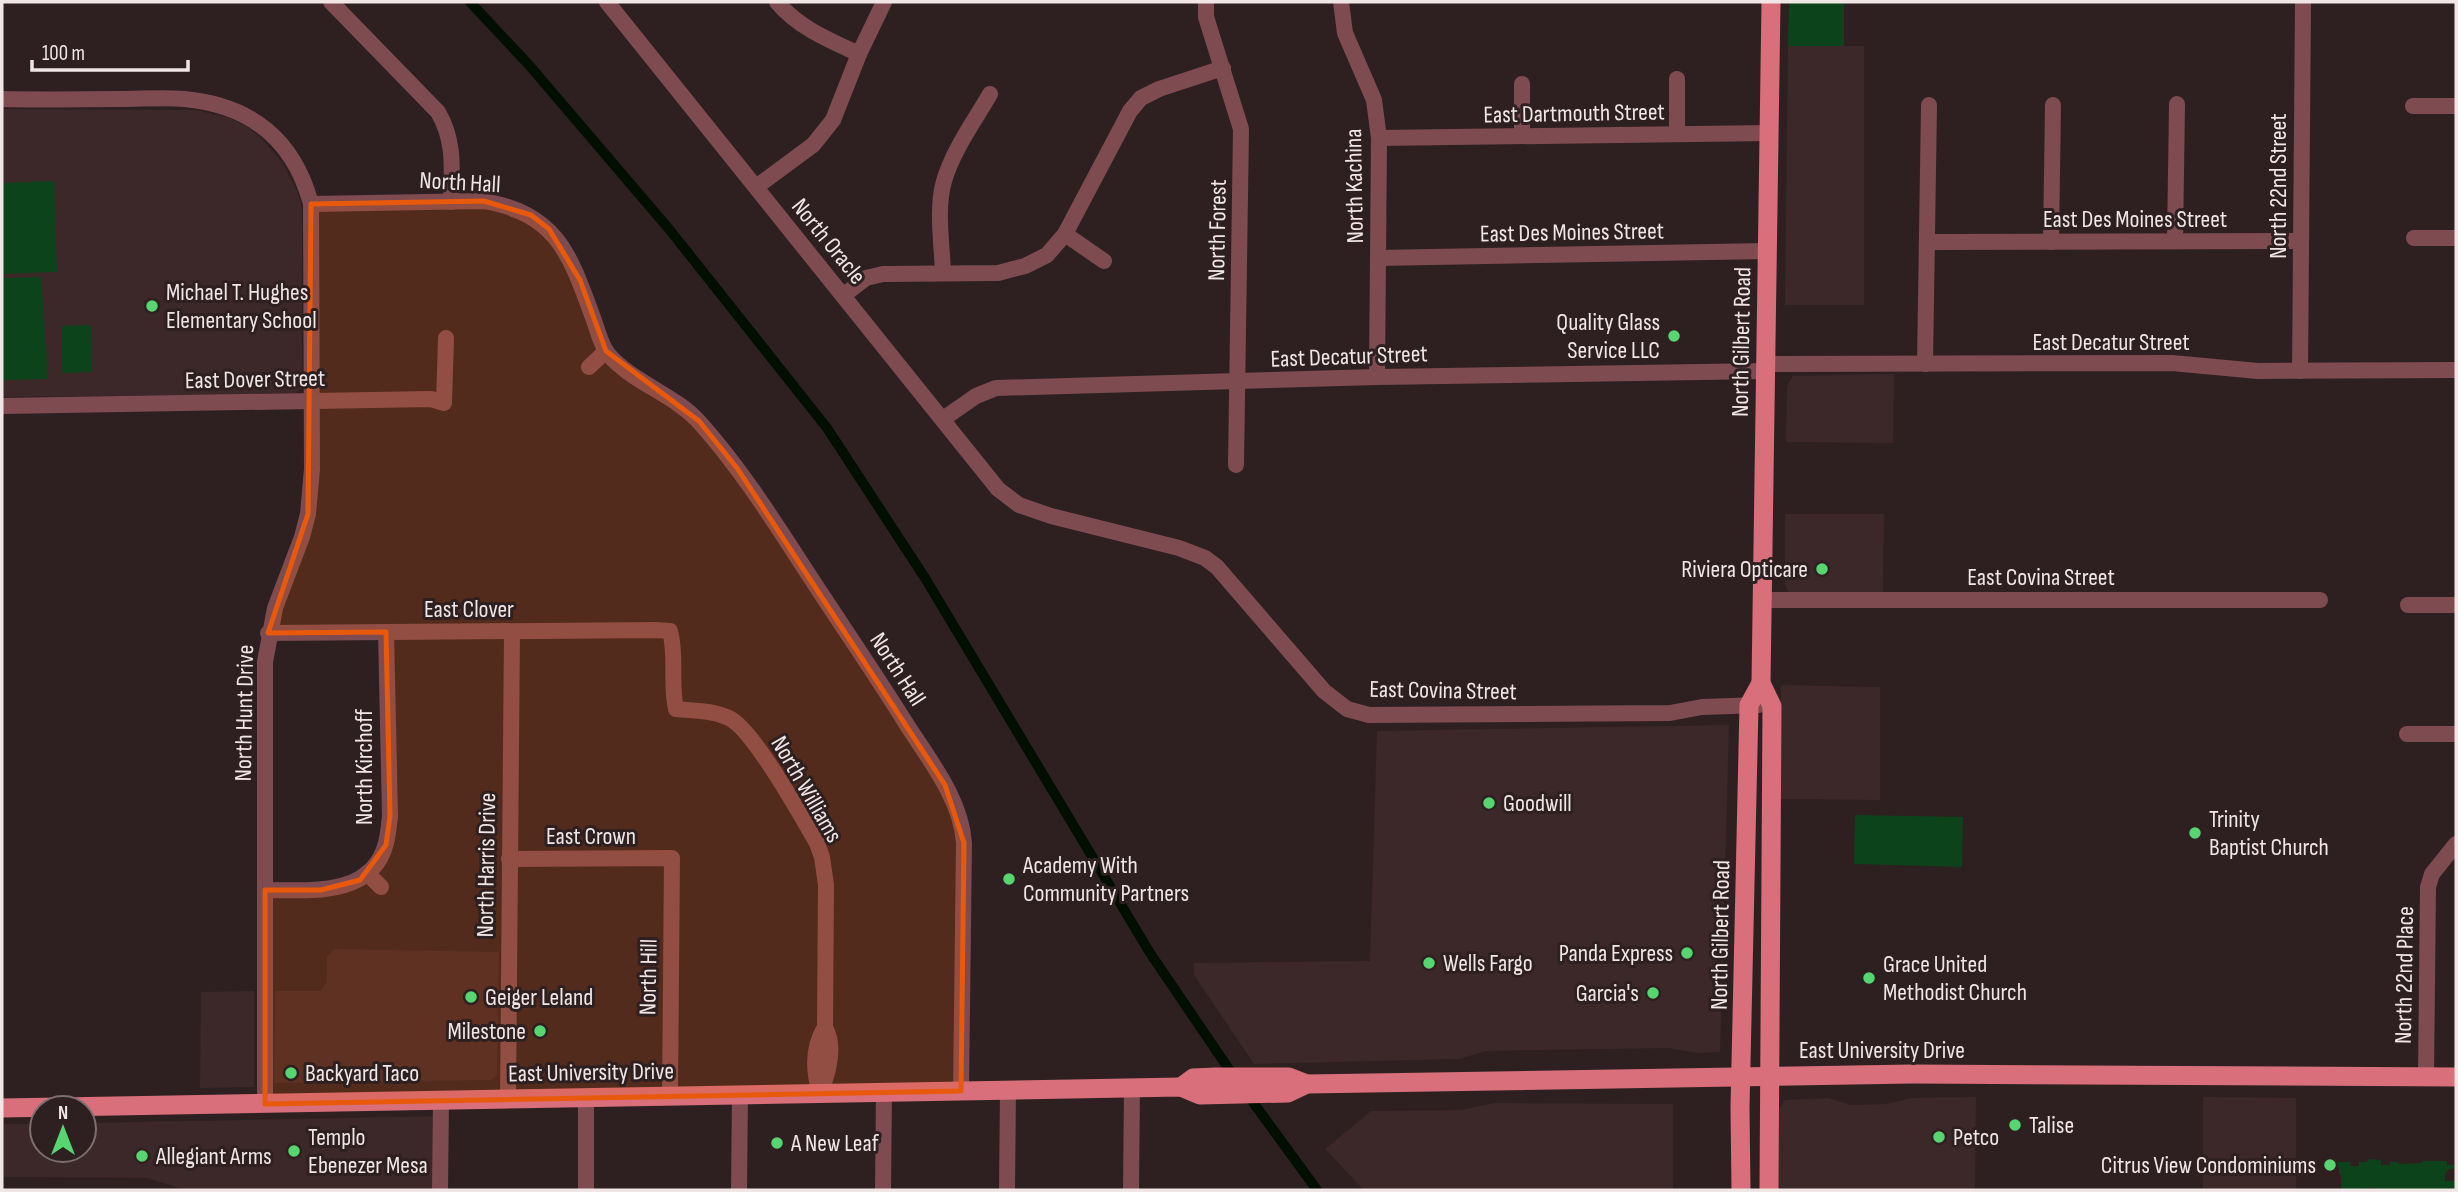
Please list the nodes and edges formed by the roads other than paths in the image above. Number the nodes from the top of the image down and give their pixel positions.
1 (331, 2) edge
2 (607, 2) edge
3 (777, 2) edge
4 (884, 2) edge
5 (1206, 2) edge
6 (1341, 2) edge
7 (1771, 2) edge
8 (2303, 2) edge
9 (859, 54) junction
10 (1223, 68) junction
11 (1677, 79) dead end
12 (1522, 84) dead end
13 (990, 94) dead end
14 (2, 99) edge
15 (2177, 104) dead end
16 (1929, 105) dead end
17 (2053, 105) dead end
18 (2413, 106) dead end
19 (2456, 106) edge
20 (1769, 133) junction
21 (1677, 134) junction
22 (1522, 136) junction
23 (1379, 138) junction
24 (756, 187) junction
25 (452, 202) junction
26 (311, 204) junction
27 (1065, 234) junction
28 (2414, 238) dead end
29 (2456, 238) edge
30 (2175, 241) junction
31 (1927, 242) junction
32 (2051, 242) junction
33 (2301, 242) junction
34 (1767, 251) junction
35 (1378, 258) junction
36 (1104, 261) dead end
37 (943, 273) junction
38 (844, 295) junction
39 (446, 338) dead end
40 (606, 351) junction
41 (1925, 364) junction
42 (589, 367) dead end
43 (1765, 367) junction
44 (2456, 370) edge
45 (2300, 371) junction
46 (1377, 377) junction
47 (1236, 383) junction
48 (312, 401) junction
49 (2, 406) edge
50 (943, 419) junction
51 (1236, 465) dead end
52 (1018, 505) joint
53 (1762, 600) junction
54 (2320, 600) dead end
55 (2408, 605) dead end
56 (2456, 605) edge
57 (670, 631) joint
58 (386, 632) junction
59 (512, 632) junction
60 (268, 633) junction
61 (1761, 683) junction
62 (1749, 705) junction
63 (1772, 706) junction
64 (2407, 734) dead end
65 (2456, 734) edge
66 (1747, 796) junction
67 (2456, 844) edge
68 (672, 858) joint
69 (509, 859) junction
70 (1771, 864) junction
71 (1745, 865) junction
72 (367, 873) junction
73 (381, 887) dead end
74 (265, 890) junction
75 (1770, 934) junction
76 (1741, 1075) junction
77 (1769, 1076) junction
78 (2426, 1077) junction
79 (2456, 1077) edge
80 (1307, 1084) junction
81 (1181, 1087) junction
82 (1132, 1088) junction
83 (1008, 1090) junction
84 (961, 1091) junction
85 (884, 1092) junction
86 (820, 1093) junction
87 (740, 1095) junction
88 (670, 1096) junction
89 (586, 1097) junction
90 (508, 1098) junction
91 (441, 1099) junction
92 (265, 1104) junction
93 (2, 1108) edge
94 (440, 1190) edge
95 (586, 1190) edge
96 (739, 1190) edge
97 (883, 1190) edge
98 (1007, 1190) edge
99 (1130, 1190) edge
100 (1741, 1190) edge
101 (1769, 1190) edge

1 - 25 street
2 - 24 street, North Oracle
3 - 9 street
4 - 9 street
5 - 10 street, North Forest
6 - 23 street, North Kachina
7 - 20 main road, North Gilbert Road
8 - 33 street, North 22nd Street
9 - 24 street
10 - 27 street
10 - 47 street, North Forest
11 - 21 street
12 - 22 street
13 - 37 street
14 - 26 street
15 - 30 street
16 - 31 street
17 - 32 street
18 - 19 street
20 - 21 street, East Dartmouth Street
20 - 34 main road, North Gilbert Road
21 - 22 street, East Dartmouth Street
22 - 23 street, East Dartmouth Street
23 - 35 street, North Kachina
24 - 38 street, North Oracle
25 - 26 street, North Hall
25 - 40 street, North Hall
26 - 48 street, North Hunt Drive
27 - 36 street
27 - 37 street
28 - 29 street
30 - 32 street, East Des Moines Street
30 - 33 street, East Des Moines Street
31 - 32 street, East Des Moines Street
31 - 41 street
33 - 45 street, North 22nd Street
34 - 35 street, East Des Moines Street
34 - 43 main road, North Gilbert Road
35 - 46 street, North Kachina
37 - 38 street
38 - 50 street, North Oracle
39 - 48 street, East Dover Street
40 - 42 street
40 - 84 street, North Hall
41 - 43 street, East Decatur Street
41 - 45 street, East Decatur Street
43 - 46 street, East Decatur Street
43 - 53 main road, North Gilbert Road
44 - 45 street, East Decatur Street
46 - 47 street, East Decatur Street
47 - 50 street, East Decatur Street
47 - 51 street, North Forest
48 - 49 street, East Dover Street
48 - 60 street, North Hunt Drive
50 - 52 street, North Oracle
52 - 62 street, East Covina Street
53 - 54 street, East Covina Street
53 - 61 main road, North Gilbert Road
55 - 56 street
57 - 59 street, East Clover
57 - 86 street, North Williams
58 - 59 street, East Clover
58 - 60 street, East Clover
58 - 72 street, North Kirchoff
59 - 69 street, North Harris Drive
60 - 74 street, North Hunt Drive
61 - 62 main road, North Gilbert Road
61 - 63 main road, North Gilbert Road
62 - 63 street, East Covina Street
62 - 66 main road, North Gilbert Road
63 - 70 main road, North Gilbert Road
64 - 65 street
66 - 70 main road
66 - 71 main road, North Gilbert Road
67 - 78 street, North 22nd Place
68 - 69 street, East Crown
68 - 88 street, North Hill
69 - 90 street, North Harris Drive
70 - 75 main road, North Gilbert Road
71 - 75 main road
71 - 76 main road, North Gilbert Road
72 - 73 street
72 - 74 street, North Kirchoff
74 - 92 street, North Hunt Drive
75 - 77 main road, North Gilbert Road
76 - 77 main road, East University Drive
76 - 80 main road, East University Drive
76 - 100 main road, North Gilbert Road
77 - 78 main road, East University Drive
77 - 101 main road, North Gilbert Road
78 - 79 main road, East University Drive
80 - 81 main road, East University Drive
80 - 81 main road, East University Drive
81 - 82 main road, East University Drive
82 - 83 main road, East University Drive
82 - 99 street
83 - 84 main road, East University Drive
83 - 98 street
84 - 85 main road, East University Drive
85 - 86 main road, East University Drive
85 - 97 street
86 - 87 main road, East University Drive
87 - 88 main road, East University Drive
87 - 96 street
88 - 89 main road, East University Drive
89 - 90 main road, East University Drive
89 - 95 street
90 - 91 main road, East University Drive
91 - 92 main road, East University Drive
91 - 94 street
92 - 93 main road, East University Drive

